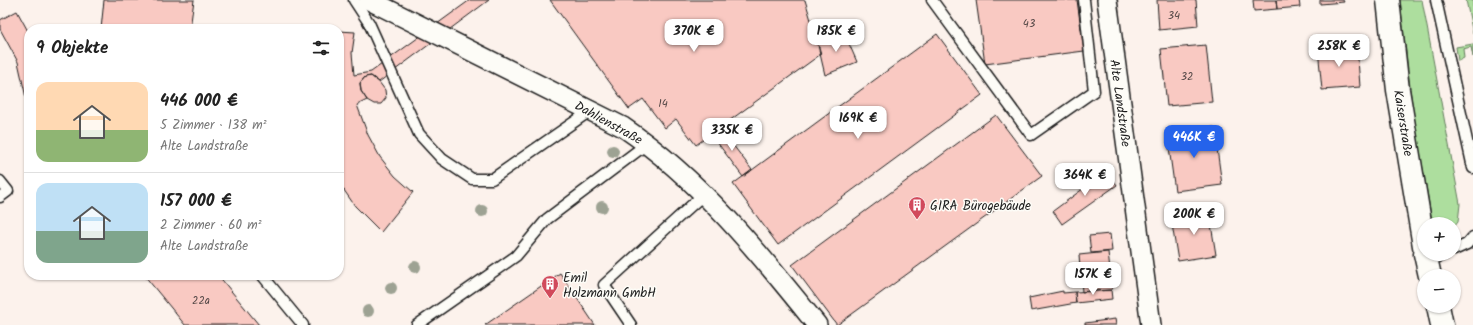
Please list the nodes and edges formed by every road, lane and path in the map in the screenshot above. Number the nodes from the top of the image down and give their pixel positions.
1 (354, 0) edge
2 (369, 0) edge
3 (932, 0) edge
4 (1084, 0) edge
5 (1107, 0) edge
6 (1388, 0) edge
7 (1436, 0) edge
8 (590, 111) junction
9 (648, 143) junction
10 (1473, 168) edge
11 (0, 181) edge
12 (0, 197) edge
13 (707, 197) junction
14 (1422, 217) edge
15 (1473, 237) edge
16 (1461, 247) edge
17 (266, 280) edge
18 (1439, 313) edge
19 (303, 325) edge
20 (418, 325) edge
21 (631, 325) edge
22 (817, 325) edge
23 (1151, 325) edge
24 (1442, 325) edge

1 - 8 lane
2 - 8 street, Dahlienstraße
3 - 4 lane
5 - 23 street, Alte Landstraße
6 - 14 main road, Kaiserstraße
7 - 10 lane
8 - 9 street, Dahlienstraße
9 - 13 street, Dahlienstraße
9 - 20 lane
11 - 12 lane
13 - 21 lane
13 - 22 street, Dahlienstraße
15 - 16 lane
17 - 19 lane
18 - 24 main road

